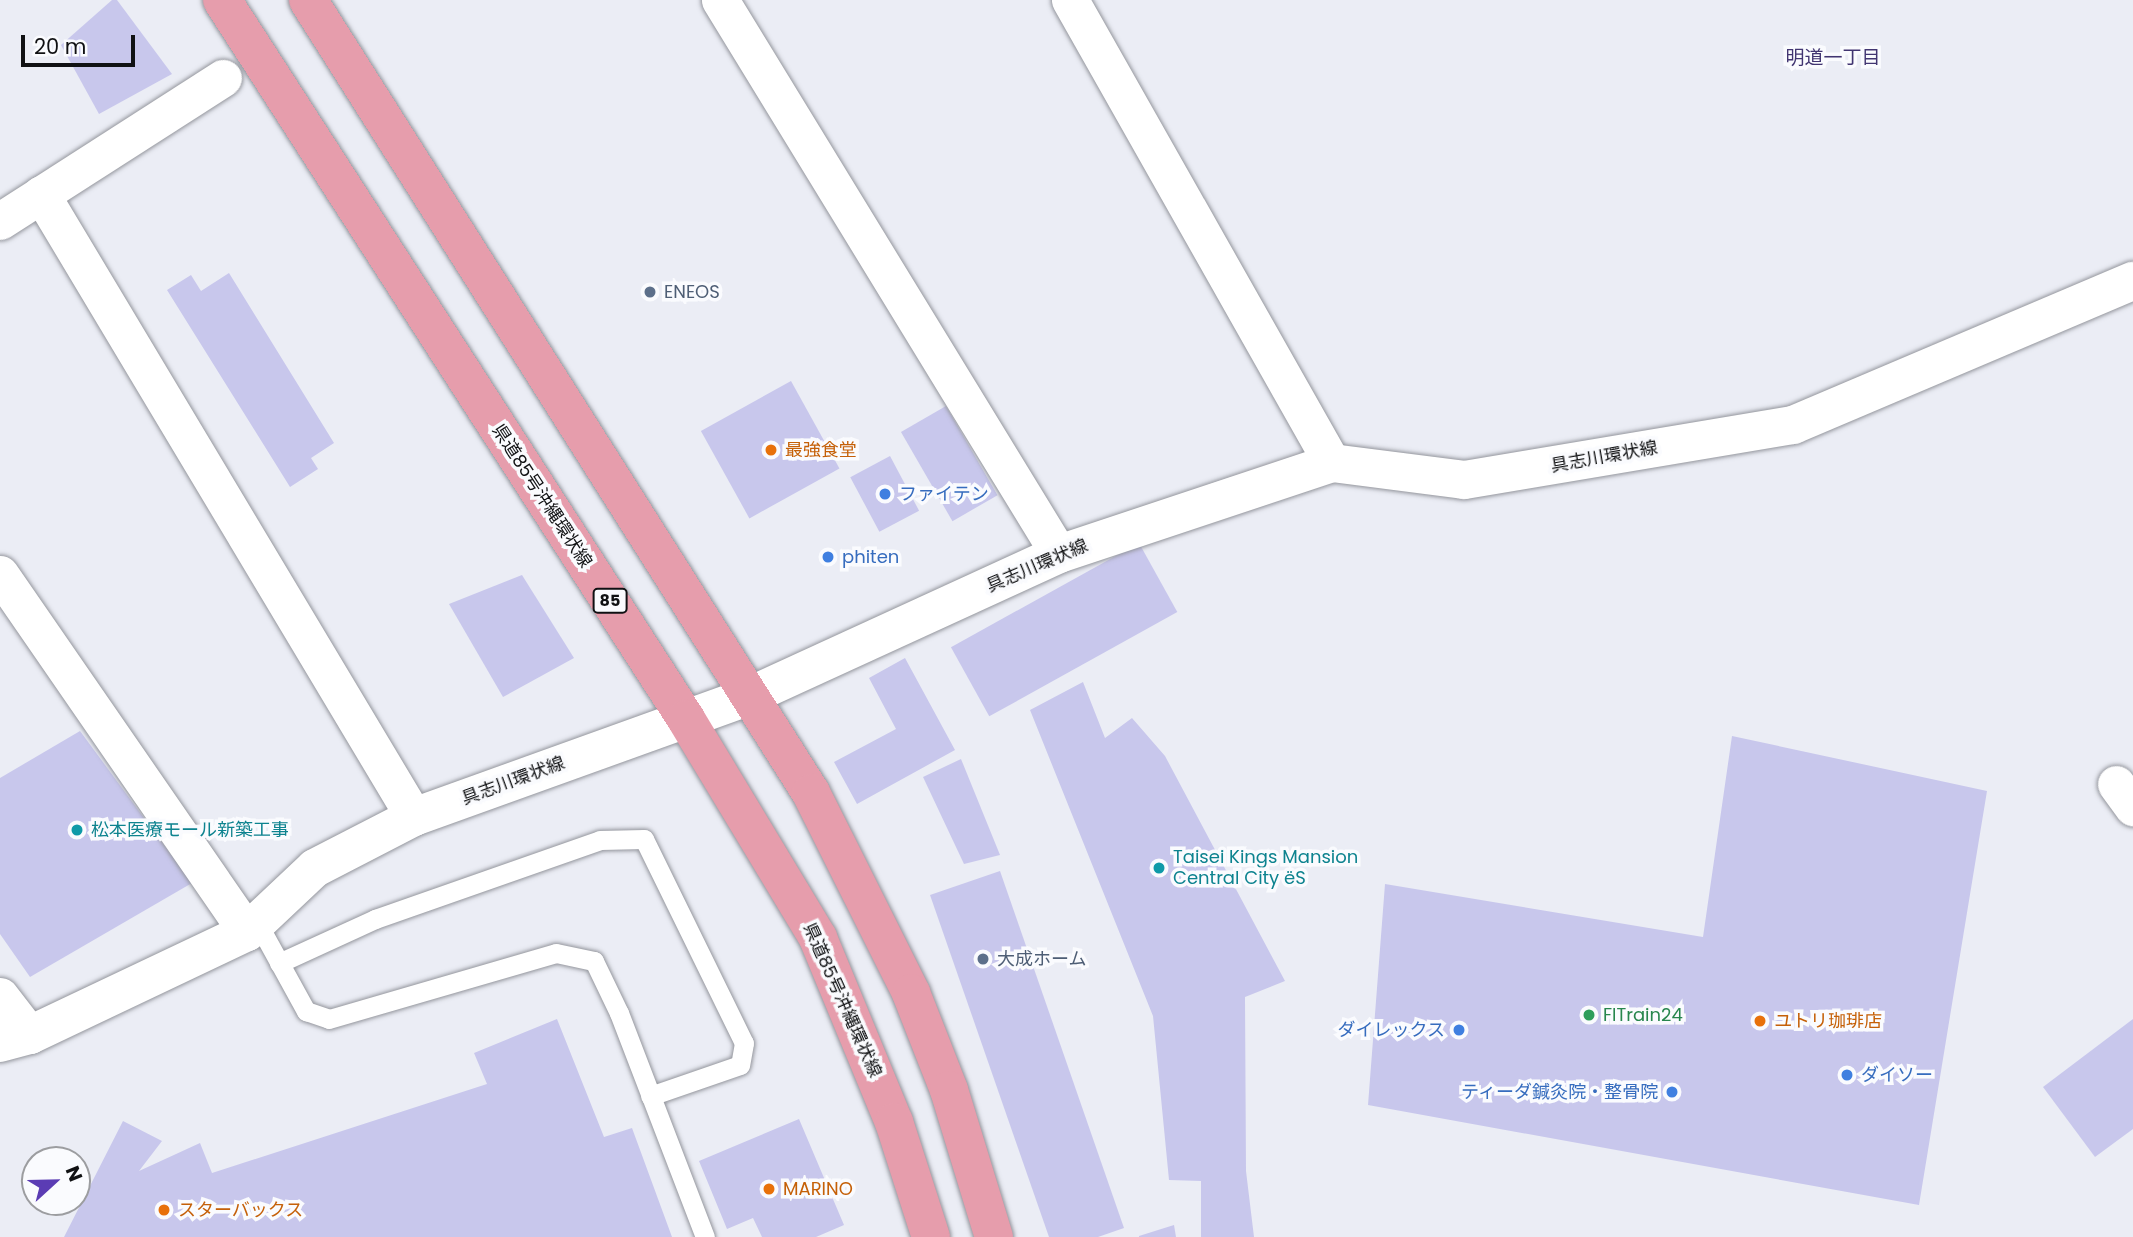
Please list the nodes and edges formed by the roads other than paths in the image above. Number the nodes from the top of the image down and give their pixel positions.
1 (222, 0) edge
2 (308, 0) edge
3 (720, 0) edge
4 (1070, 0) edge
5 (223, 78) dead end
6 (41, 194) junction
7 (0, 220) edge
8 (2133, 281) edge
9 (1332, 463) junction
10 (1059, 554) junction
11 (0, 574) edge
12 (747, 697) junction
13 (686, 719) junction
14 (414, 817) junction
15 (252, 927) junction
16 (279, 963) junction
17 (0, 996) edge
18 (15, 1039) edge
19 (650, 1096) junction
20 (705, 1237) edge
21 (931, 1237) edge
22 (994, 1237) edge

1 - 13 main road, 県道85号沖縄環状線 / 85
2 - 12 main road
3 - 10 street
4 - 9 street
5 - 6 street
6 - 7 street
6 - 14 street
8 - 9 main road, 具志川環状線
9 - 10 main road, 具志川環状線
10 - 12 main road, 具志川環状線
11 - 15 street
12 - 13 main road, 具志川環状線
12 - 22 main road
13 - 14 main road, 具志川環状線
13 - 21 main road, 県道85号沖縄環状線 / 85
14 - 15 main road, 具志川環状線
15 - 16 lane
15 - 18 main road, 具志川環状線
16 - 19 lane
16 - 19 lane
17 - 18 street
19 - 20 lane

